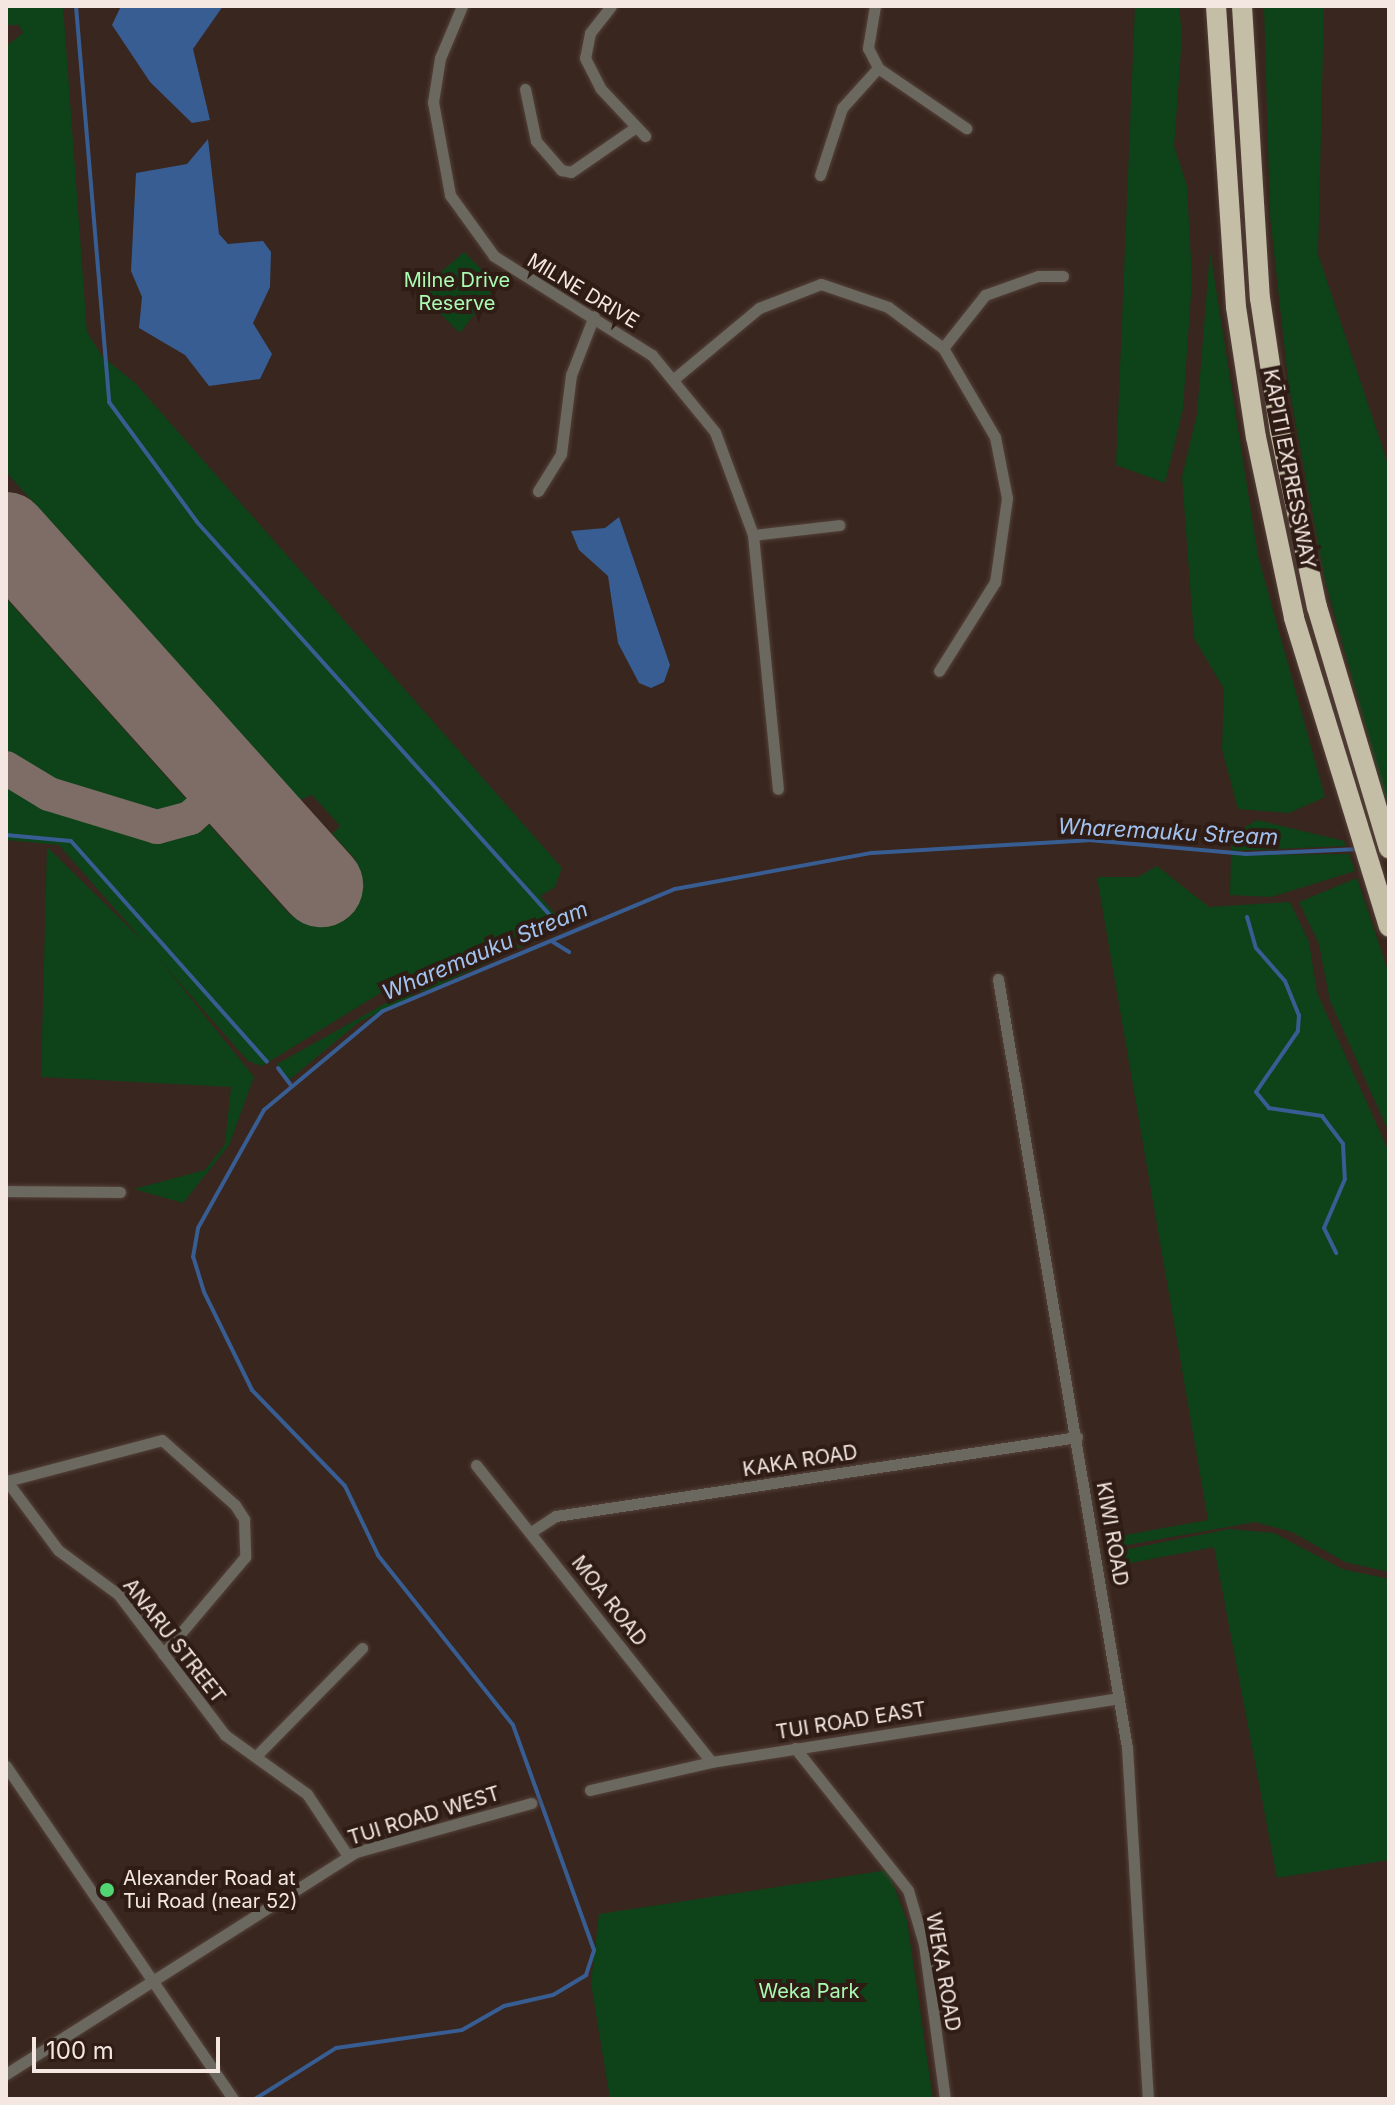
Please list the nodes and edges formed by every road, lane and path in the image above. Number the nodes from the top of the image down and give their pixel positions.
1 (462, 6) edge
2 (611, 6) edge
3 (875, 6) edge
4 (1216, 6) edge
5 (1242, 6) edge
6 (878, 68) junction
7 (525, 89) dead end
8 (636, 127) junction
9 (966, 128) dead end
10 (645, 136) dead end
11 (820, 175) dead end
12 (1063, 276) dead end
13 (594, 316) junction
14 (943, 348) junction
15 (675, 378) junction
16 (538, 491) dead end
17 (839, 525) dead end
18 (753, 535) junction
19 (939, 671) dead end
20 (778, 789) dead end
21 (1389, 848) edge
22 (1387, 923) edge
23 (998, 979) dead end
24 (6, 1191) edge
25 (120, 1192) dead end
26 (1077, 1437) junction
27 (476, 1465) dead end
28 (6, 1481) edge
29 (531, 1532) junction
30 (362, 1648) dead end
31 (163, 1654) junction
32 (1119, 1698) junction
33 (795, 1748) junction
34 (257, 1755) junction
35 (711, 1762) junction
36 (6, 1766) edge
37 (590, 1790) dead end
38 (531, 1803) dead end
39 (348, 1856) junction
40 (153, 1977) junction
41 (6, 2074) edge
42 (233, 2099) edge
43 (945, 2099) edge
44 (1148, 2099) edge

1 - 13 street, MILNE DRIVE
2 - 8 street
3 - 6 street
4 - 22 highway, KĀPITI EXPRESSWAY
5 - 21 highway, KĀPITI EXPRESSWAY
6 - 9 street
6 - 11 street
7 - 8 street
8 - 10 street
12 - 14 street
13 - 15 street, MILNE DRIVE
13 - 16 street
14 - 15 street
14 - 19 street
15 - 18 street, MILNE DRIVE
17 - 18 street
18 - 20 street, MILNE DRIVE
23 - 26 street, KIWI ROAD
24 - 25 street
26 - 29 street, KAKA ROAD
26 - 32 street, KIWI ROAD
27 - 29 street, MOA ROAD
28 - 31 street, ANARU STREET
28 - 31 street
29 - 35 street, MOA ROAD
30 - 34 street
31 - 34 street, ANARU STREET
32 - 33 street, TUI ROAD EAST
32 - 44 street, KIWI ROAD
33 - 35 street, TUI ROAD EAST
33 - 43 street, WEKA ROAD
34 - 39 street, ANARU STREET
35 - 37 street, TUI ROAD EAST
36 - 40 street
38 - 39 street, TUI ROAD WEST
39 - 40 street, TUI ROAD WEST
40 - 41 street, TUI ROAD WEST
40 - 42 street

